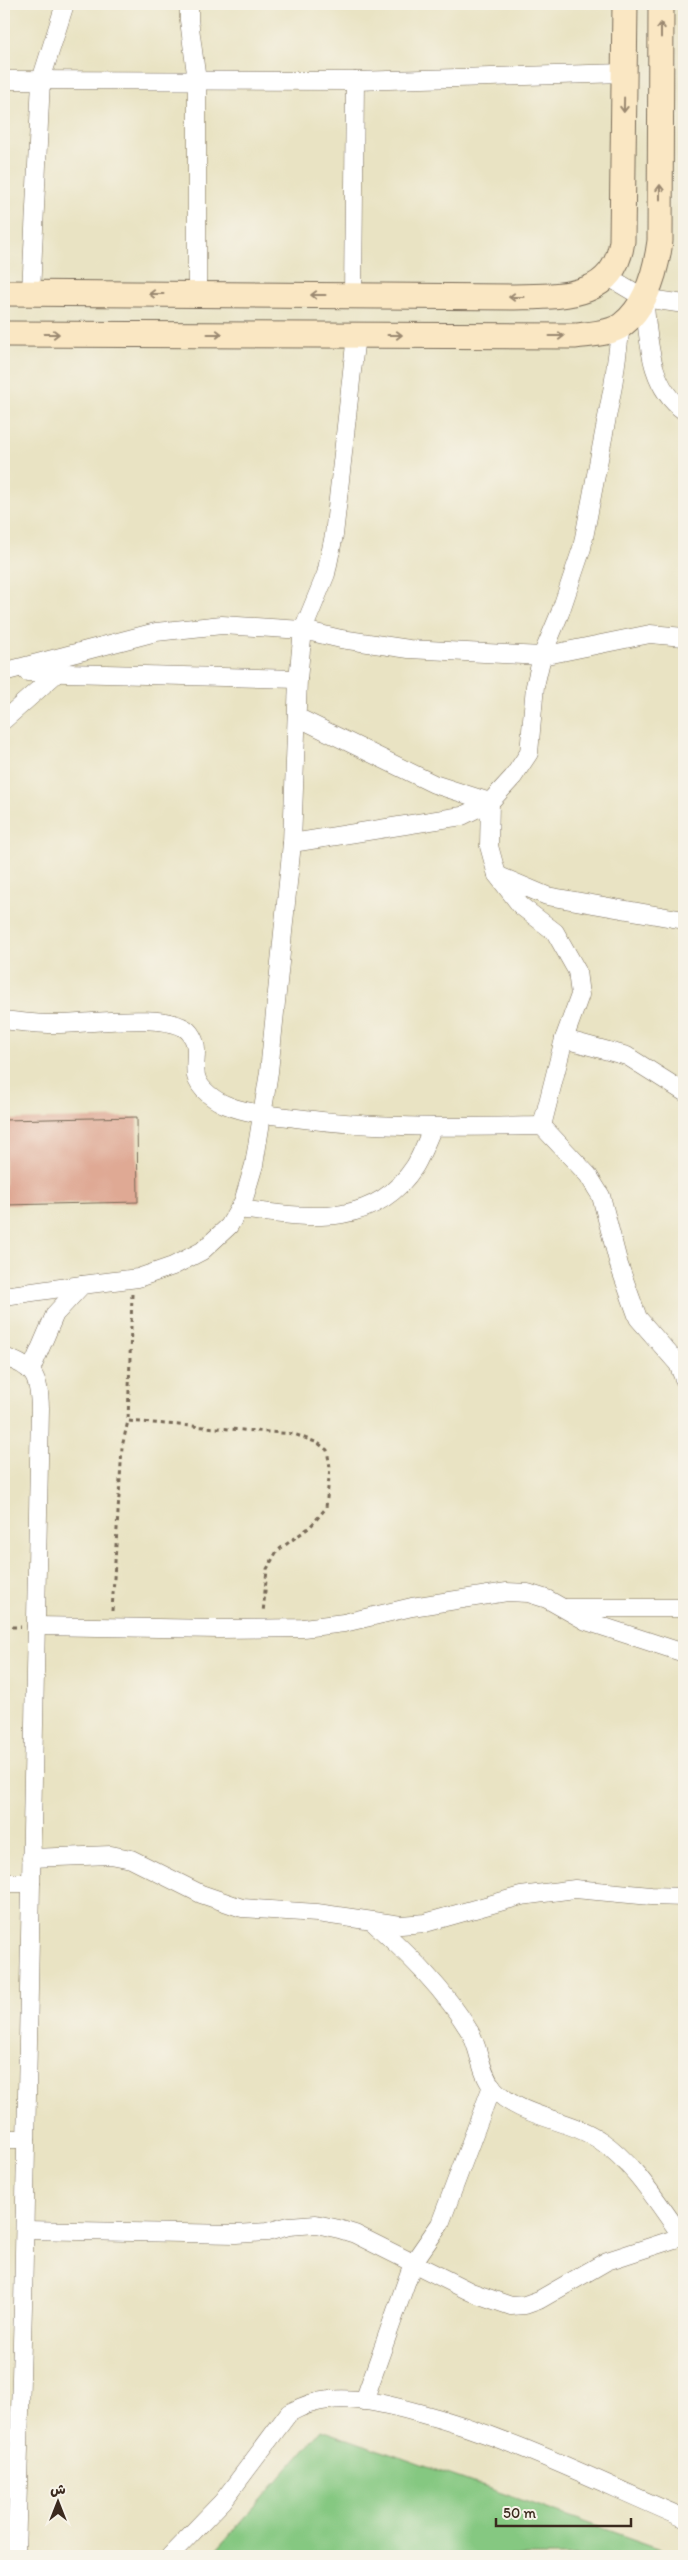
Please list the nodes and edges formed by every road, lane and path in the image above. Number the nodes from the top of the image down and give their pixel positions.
1 (65, 4) edge
2 (189, 4) edge
3 (625, 4) edge
4 (661, 4) edge
5 (624, 73) junction
6 (4, 80) edge
7 (41, 80) junction
8 (197, 81) junction
9 (355, 81) junction
10 (607, 276) junction
11 (4, 293) edge
12 (32, 293) junction
13 (197, 294) junction
14 (353, 296) junction
15 (644, 298) junction
16 (684, 304) edge
17 (621, 326) junction
18 (4, 334) edge
19 (356, 335) junction
20 (684, 411) edge
21 (303, 630) junction
22 (684, 637) edge
23 (542, 656) junction
24 (5, 671) edge
25 (57, 673) junction
26 (298, 679) junction
27 (297, 717) junction
28 (4, 720) edge
29 (490, 802) junction
30 (292, 843) junction
31 (496, 874) junction
32 (684, 920) edge
33 (4, 1020) edge
34 (564, 1039) junction
35 (684, 1092) edge
36 (262, 1114) junction
37 (542, 1126) junction
38 (432, 1128) junction
39 (239, 1209) junction
40 (132, 1279) junction
41 (82, 1285) junction
42 (4, 1296) edge
43 (4, 1357) edge
44 (31, 1370) junction
45 (684, 1378) edge
46 (128, 1420) junction
47 (565, 1608) junction
48 (684, 1608) edge
49 (36, 1626) junction
50 (110, 1628) junction
51 (262, 1628) junction
52 (684, 1653) edge
53 (31, 1858) junction
54 (4, 1884) edge
55 (31, 1884) junction
56 (684, 1897) edge
57 (373, 1922) junction
58 (492, 2086) junction
59 (4, 2139) edge
60 (26, 2139) junction
61 (25, 2230) junction
62 (683, 2236) edge
63 (413, 2263) junction
64 (364, 2401) junction
65 (684, 2518) edge
66 (16, 2556) edge
67 (170, 2556) edge

1 - 7 street
2 - 8 street
3 - 5 street
15 -> 4 street
5 - 9 street
5 -> 10 street
6 - 7 street
7 - 8 street
7 - 12 street
8 - 9 street
8 - 13 street
9 - 14 street
10 -> 14 street
10 - 15 street
11 - 12 street
13 -> 12 street
14 -> 13 street
15 - 16 street
15 - 17 street
15 - 20 street
19 -> 17 street
17 - 23 street
18 -> 19 street
19 - 21 street
21 - 23 street
21 - 24 street
21 - 26 street
22 - 23 street
23 - 29 street
24 - 25 street
25 - 26 street
25 - 28 street
26 - 27 street
27 - 29 street
27 - 30 street
29 - 30 street
29 - 31 street
30 - 36 street
31 - 32 street
31 - 34 street
33 - 36 street
34 - 35 street
34 - 37 street
36 - 38 street
36 - 39 street
37 - 38 street
37 - 45 street
38 - 39 street
39 - 40 street
40 - 41 street
40 - 46 path
41 - 42 street
41 - 44 street
43 - 44 street
44 - 49 street
46 - 50 path
46 - 51 path
47 - 48 street
47 - 51 street
47 - 52 street
49 - 50 street
49 - 53 street
50 - 51 street
53 - 55 street
53 - 57 street
54 - 55 street
55 - 60 street
56 - 57 street
57 - 58 street
58 - 62 street
58 - 63 street
59 - 60 street
60 - 61 street
61 - 63 street
61 - 66 street
62 - 63 street
63 - 64 street
64 - 65 street
64 - 67 street

